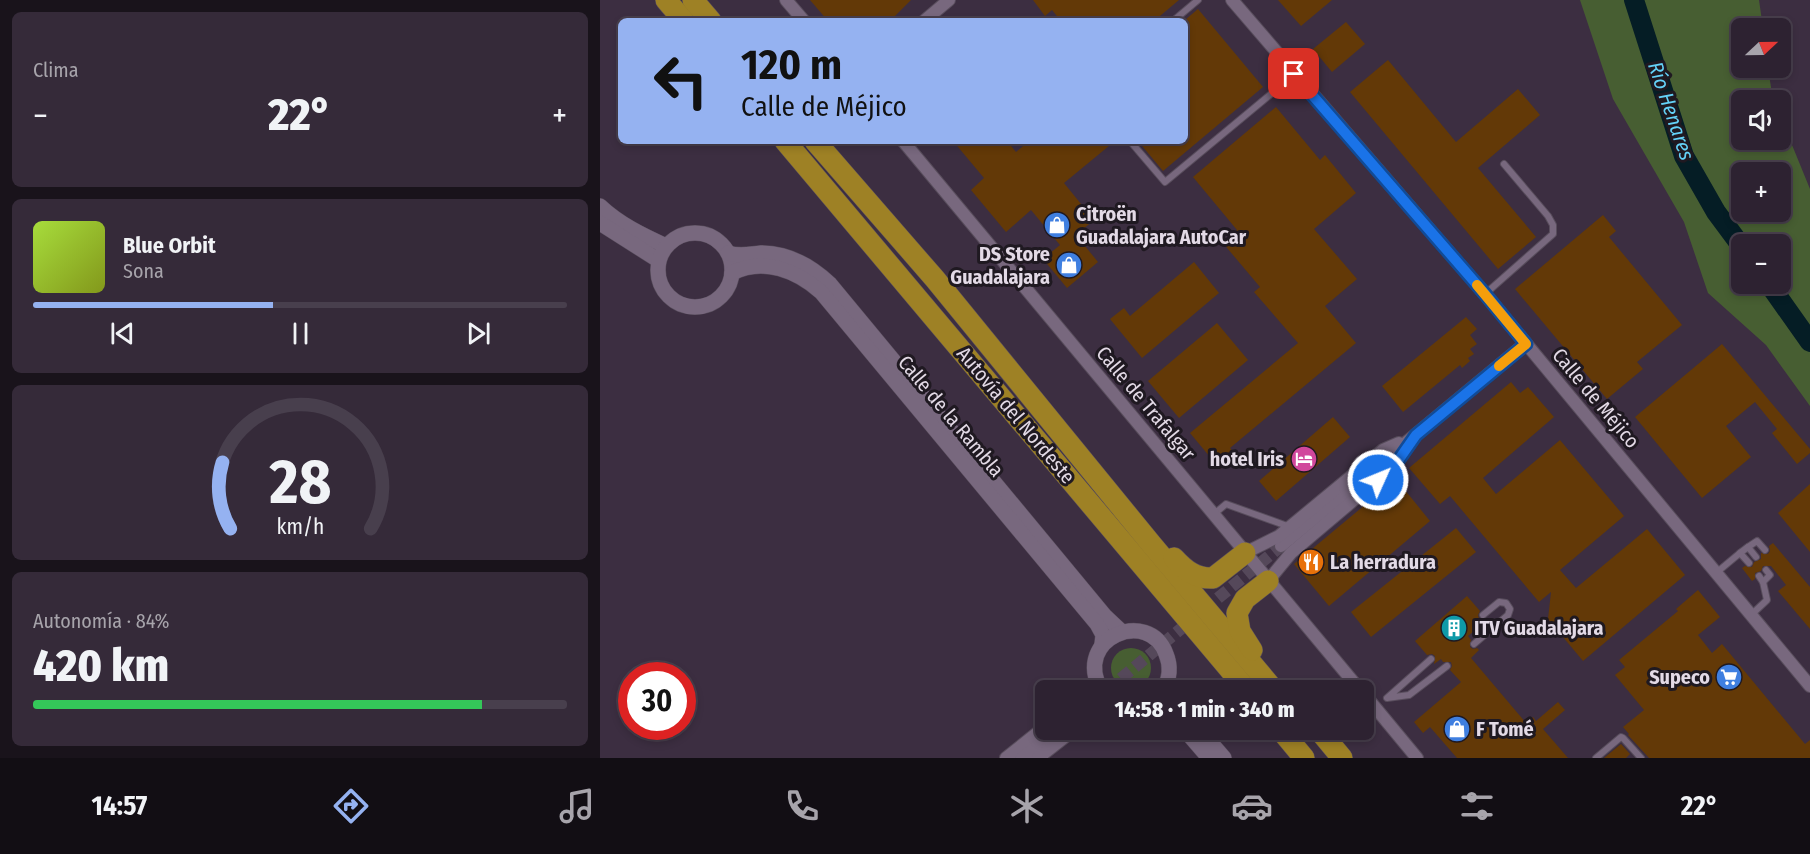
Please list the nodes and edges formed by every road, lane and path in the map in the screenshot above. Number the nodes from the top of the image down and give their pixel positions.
1 (786, 0) edge
2 (949, 0) edge
3 (1198, 0) edge
4 (1232, 0) edge
5 (685, 6) edge
6 (706, 18) edge
7 (801, 18) edge
8 (928, 18) edge
9 (1177, 18) edge
10 (1294, 74) junction
11 (788, 144) edge
12 (818, 144) edge
13 (905, 144) edge
14 (1133, 144) edge
15 (1504, 164) dead end
16 (600, 206) edge
17 (600, 223) edge
18 (666, 246) junction
19 (728, 253) junction
20 (658, 260) junction
21 (732, 273) junction
22 (1485, 294) junction
23 (1526, 344) junction
24 (1416, 435) junction
25 (1112, 495) junction
26 (1213, 515) junction
27 (1290, 527) junction
28 (1281, 546) tunnel mouth
29 (1748, 547) junction
30 (1765, 550) dead end
31 (1245, 553) junction
32 (1740, 553) junction
33 (1756, 557) dead end
34 (1749, 563) dead end
35 (1770, 571) dead end
36 (1716, 573) junction
37 (1268, 581) junction
38 (1483, 615) dead end
39 (1751, 615) junction
40 (1122, 632) junction
41 (1102, 644) junction
42 (1474, 644) dead end
43 (1431, 659) dead end
44 (1447, 666) dead end
45 (1095, 680) edge
46 (1168, 680) edge
47 (1239, 680) edge
48 (1266, 680) edge
49 (1277, 680) edge
50 (1352, 680) edge
51 (1810, 686) edge
52 (1387, 698) junction
53 (1375, 708) joint
54 (1035, 735) edge
55 (1045, 740) edge
56 (1061, 740) edge
57 (1193, 740) edge
58 (1208, 740) edge
59 (1289, 740) edge
60 (1315, 740) edge
61 (1327, 740) edge
62 (1006, 758) edge
63 (1022, 758) edge
64 (1038, 758) edge
65 (1209, 758) edge
66 (1224, 758) edge
67 (1304, 758) edge
68 (1331, 758) edge
69 (1342, 758) edge
70 (1417, 758) edge
71 (1596, 758) edge
72 (1641, 758) edge

1 - 7 street
2 - 8 street
3 - 9 lane
4 - 10 street, Calle de Méjico
5 - 6 highway
10 - 14 lane
10 - 22 street, Calle de Méjico
11 - 47 highway, Autovía del Nordeste
12 - 25 highway, Autovía del Nordeste
13 - 26 street, Calle de Trafalgar
15 - 22 lane
16 - 18 street
17 - 20 street
18 - 19 street
18 - 20 street
19 - 21 street
19 - 40 street
20 - 21 street
21 - 41 street, Calle de la Rambla
22 - 23 street, Calle de Méjico
23 - 24 street
23 - 36 street, Calle de Méjico
24 - 27 street
24 - 28 street
24 - 37 street
25 - 31 highway
25 - 48 highway, Autovía del Nordeste
26 - 27 lane
26 - 31 street, Calle de Trafalgar
27 - 31 street
29 - 30 lane
29 - 32 lane
29 - 33 lane
31 - 37 street, Calle de Trafalgar
32 - 34 lane
32 - 36 lane
35 - 39 lane
36 - 39 street, Calle de Méjico
37 - 49 highway
37 - 50 street, Calle de Trafalgar
38 - 42 lane
39 - 51 street, Calle de Méjico
40 - 41 street
40 - 46 street
41 - 45 street
43 - 52 lane
44 - 52 lane
52 - 53 lane
53 - 70 street
54 - 62 street
55 - 63 street
56 - 64 street
57 - 65 street
58 - 66 street
59 - 67 highway
60 - 68 highway
61 - 69 highway
71 - 72 lane

